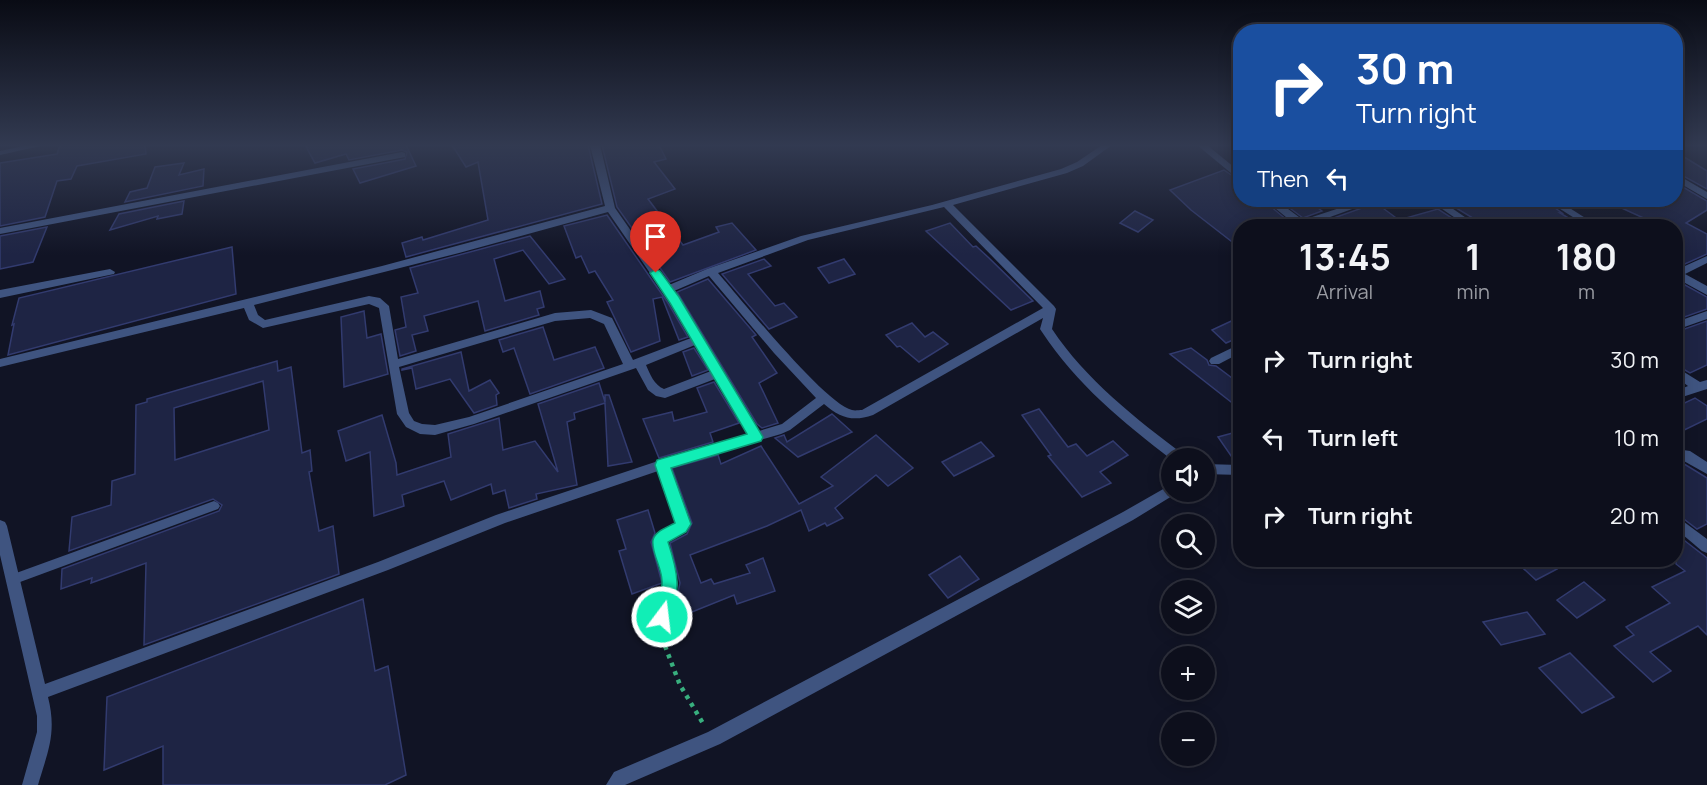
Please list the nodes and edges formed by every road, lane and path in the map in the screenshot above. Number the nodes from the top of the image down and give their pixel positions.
1 (261, 182) edge
2 (604, 182) edge
3 (1026, 182) edge
4 (1684, 182) edge
5 (1707, 196) edge
6 (946, 204) junction
7 (1279, 207) edge
8 (1353, 207) edge
9 (1444, 207) edge
10 (1562, 207) edge
11 (610, 208) junction
12 (1295, 219) edge
13 (1320, 219) edge
14 (1462, 219) edge
15 (1582, 219) edge
16 (0, 231) edge
17 (1707, 259) edge
18 (711, 271) junction
19 (1683, 271) edge
20 (110, 272) dead end
21 (1683, 278) edge
22 (667, 290) junction
23 (1707, 291) edge
24 (0, 294) edge
25 (248, 303) junction
26 (1050, 309) junction
27 (1707, 315) edge
28 (1683, 324) edge
29 (698, 340) junction
30 (1233, 352) edge
31 (1215, 362) dead end
32 (0, 363) edge
33 (393, 365) junction
34 (634, 365) junction
35 (718, 373) junction
36 (1683, 375) edge
37 (1702, 386) edge
38 (1683, 393) edge
39 (823, 399) junction
40 (756, 437) junction
41 (1166, 448) edge
42 (1683, 455) edge
43 (662, 465) junction
44 (1215, 469) edge
45 (1707, 469) edge
46 (1233, 470) edge
47 (1161, 496) edge
48 (214, 506) dead end
49 (0, 526) edge
50 (1683, 528) edge
51 (1707, 547) edge
52 (12, 580) junction
53 (660, 631) joint
54 (40, 693) junction
55 (714, 738) junction
56 (30, 785) edge
57 (614, 785) edge

1 - 16 street
2 - 11 street
3 - 6 street
4 - 5 street
6 - 18 street
6 - 26 street
7 - 12 street
8 - 13 street
9 - 14 street
10 - 15 street
11 - 22 street
11 - 25 street
17 - 19 street
18 - 22 street
18 - 39 street
20 - 24 street
21 - 23 street
22 - 29 street
25 - 32 street
25 - 33 street
26 - 39 street
26 - 41 street
27 - 28 street
29 - 34 street
29 - 35 street
30 - 31 street
33 - 34 street
33 - 34 street
34 - 35 street
35 - 40 street
36 - 37 street
37 - 38 street
39 - 40 street
40 - 43 street
42 - 45 street
43 - 53 street
43 - 54 street
44 - 46 street
47 - 55 street
48 - 52 lane
49 - 52 street
50 - 51 street
52 - 54 street
53 - 55 path
54 - 56 street
55 - 57 street

